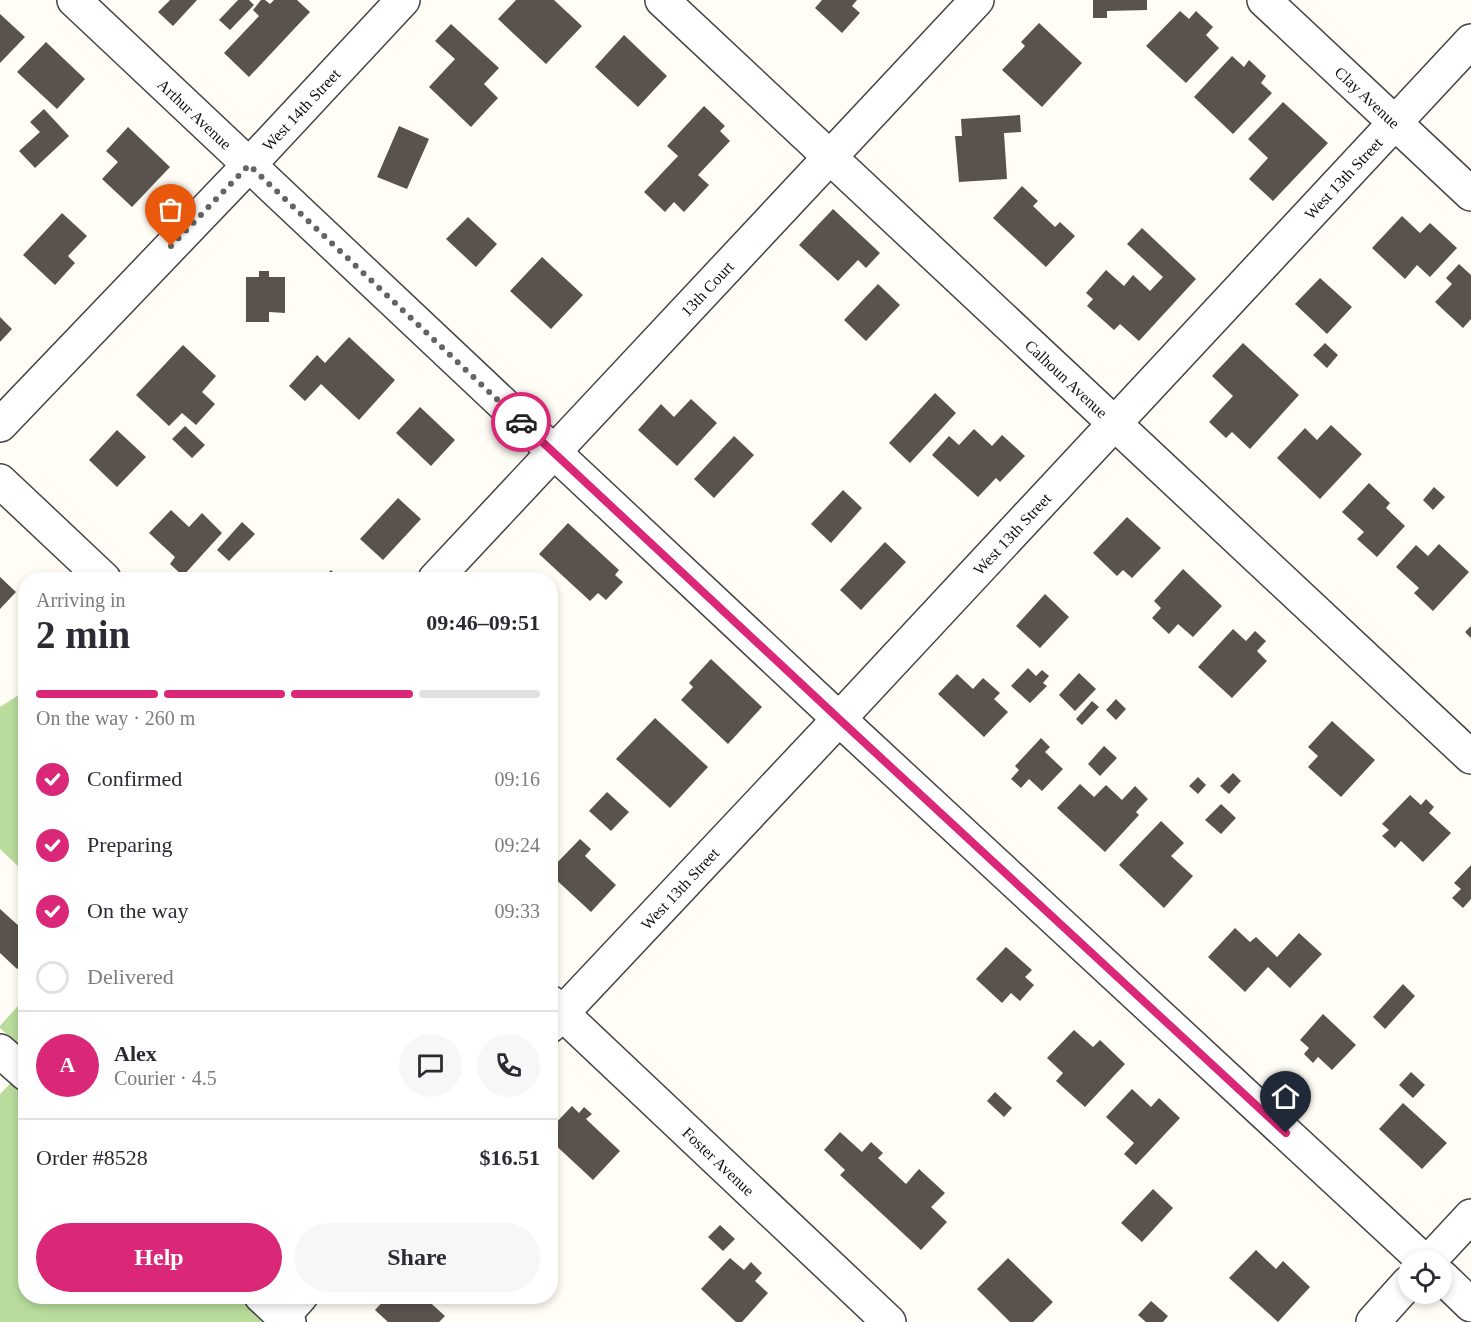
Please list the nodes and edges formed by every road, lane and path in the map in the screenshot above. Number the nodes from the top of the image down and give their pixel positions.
1 (74, 0) edge
2 (404, 0) edge
3 (662, 0) edge
4 (977, 0) edge
5 (1264, 0) edge
6 (1471, 41) edge
7 (1395, 122) junction
8 (829, 158) junction
9 (249, 165) junction
10 (1471, 194) edge
11 (1114, 424) junction
12 (0, 425) edge
13 (554, 452) junction
14 (0, 481) edge
15 (97, 572) edge
16 (442, 572) edge
17 (839, 719) junction
18 (1471, 757) edge
19 (558, 1010) edge
20 (558, 1018) edge
21 (0, 1050) edge
22 (18, 1067) edge
23 (1471, 1216) edge
24 (1412, 1250) edge
25 (1439, 1250) edge
26 (1452, 1287) edge
27 (1398, 1294) edge
28 (1471, 1305) edge
29 (889, 1322) edge
30 (1373, 1322) edge

1 - 9 street, Arthur Avenue
2 - 9 street, West 14th Street
3 - 8 street, Calhoun Avenue
4 - 8 street, 13th Court
5 - 7 street, Clay Avenue
6 - 7 street, West 13th Street
7 - 10 street, Clay Avenue
7 - 11 street, West 13th Street
8 - 11 street, Calhoun Avenue
8 - 13 street, 13th Court
9 - 12 street, West 14th Street
9 - 13 street, Arthur Avenue
11 - 17 street, West 13th Street
11 - 18 street, Calhoun Avenue
13 - 16 street, 13th Court
13 - 17 street, Arthur Avenue
14 - 15 street
17 - 19 street, West 13th Street
17 - 24 street, Arthur Avenue
20 - 29 street, Foster Avenue
21 - 22 street
23 - 25 street
26 - 28 street
27 - 30 street

